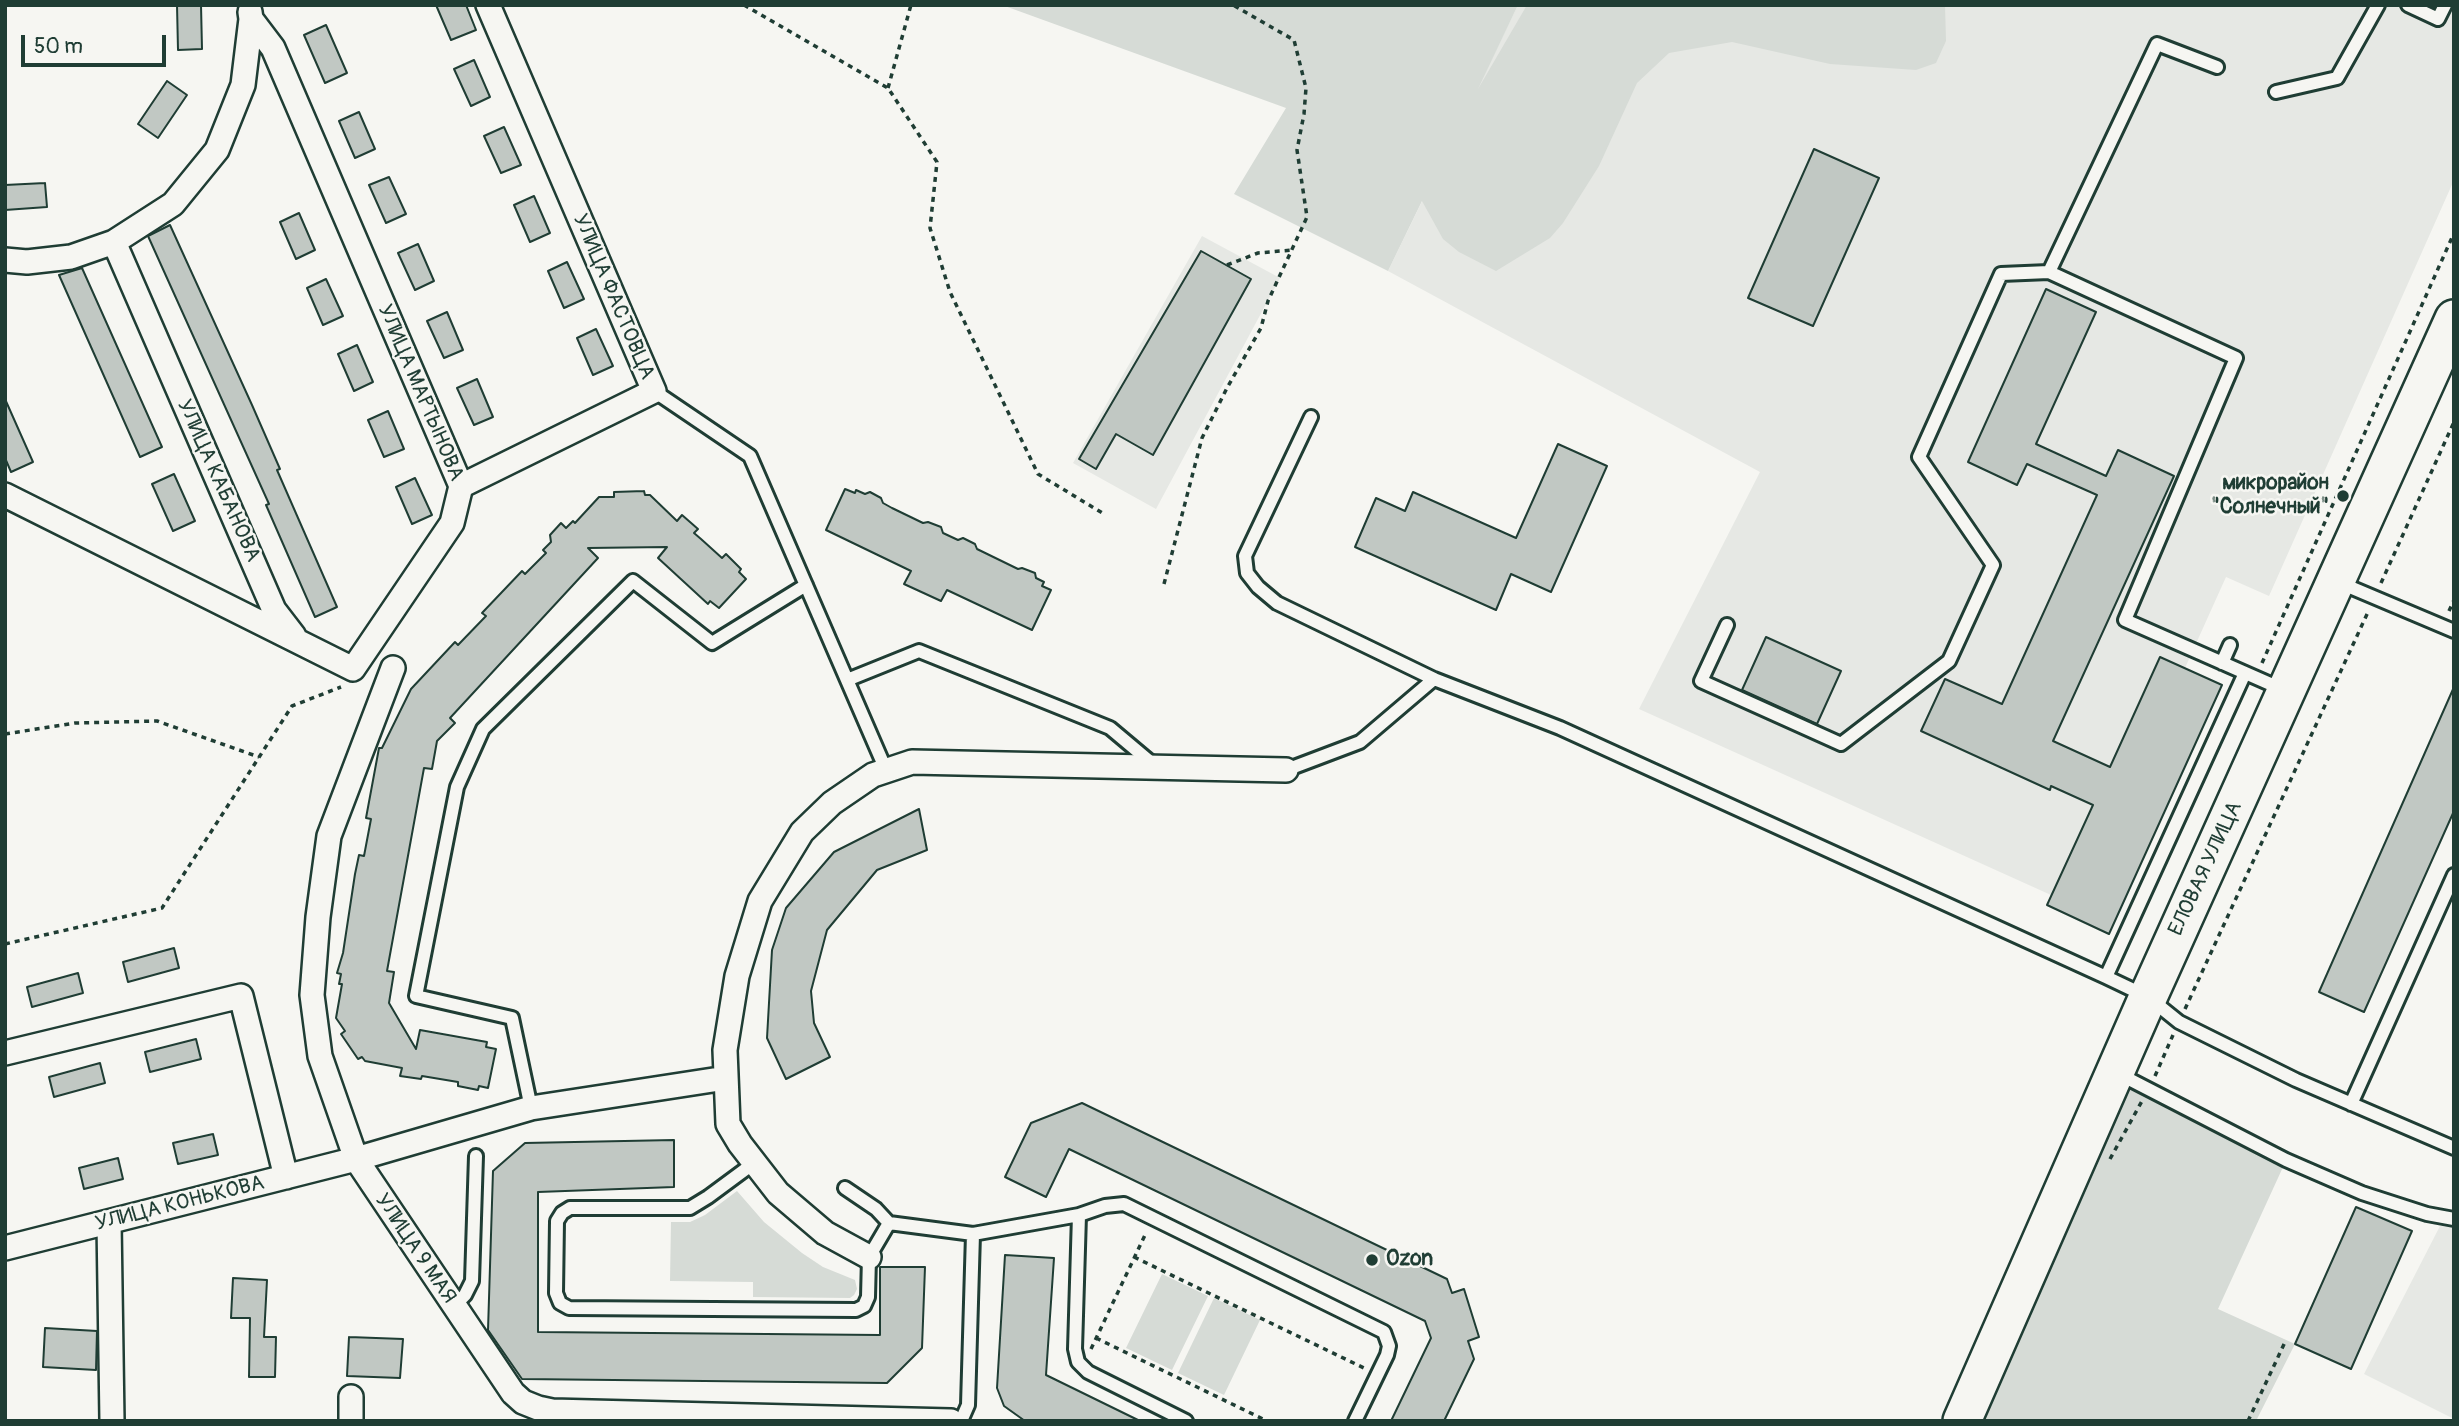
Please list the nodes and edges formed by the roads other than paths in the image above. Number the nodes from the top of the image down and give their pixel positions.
1 (488, 5) edge
2 (2378, 5) edge
3 (2408, 5) edge
4 (2445, 5) edge
5 (250, 12) edge
6 (2217, 67) dead end
7 (2276, 92) dead end
8 (114, 242) junction
9 (5, 260) edge
10 (2049, 272) junction
11 (2454, 319) edge
12 (654, 391) junction
13 (1311, 417) dead end
14 (461, 486) junction
15 (5, 495) edge
16 (2336, 581) junction
17 (806, 585) junction
18 (1727, 625) dead end
19 (2454, 631) edge
20 (298, 641) junction
21 (2230, 645) dead end
22 (2222, 663) junction
23 (361, 672) junction
24 (1434, 679) junction
25 (847, 680) junction
26 (2262, 681) junction
27 (1157, 767) junction
28 (886, 770) junction
29 (1286, 770) joint
30 (2454, 875) edge
31 (2106, 976) junction
32 (2148, 997) junction
33 (5, 1053) edge
34 (2115, 1072) junction
35 (726, 1078) junction
36 (2351, 1104) junction
37 (531, 1108) junction
38 (2454, 1147) edge
39 (476, 1156) dead end
40 (356, 1159) junction
41 (754, 1163) junction
42 (286, 1177) junction
43 (845, 1188) dead end
44 (1079, 1216) junction
45 (2454, 1219) edge
46 (110, 1222) junction
47 (889, 1223) junction
48 (973, 1234) junction
49 (5, 1248) edge
50 (869, 1257) junction
51 (454, 1306) junction
52 (351, 1397) dead end
53 (112, 1421) edge
54 (351, 1421) edge
55 (951, 1421) edge
56 (961, 1421) edge
57 (1186, 1421) edge
58 (1355, 1421) edge
59 (1962, 1421) edge

1 - 12 street, УЛИЦА ФАСТОВЦА
2 - 7 lane
3 - 4 lane
5 - 8 street, УЛИЦА МАРТЫНОВА
5 - 14 street, УЛИЦА МАРТЫНОВА
6 - 10 lane
8 - 9 street, УЛИЦА МАРТЫНОВА
8 - 20 street, УЛИЦА КАБАНОВА
10 - 18 lane
10 - 22 lane
11 - 16 main road, ЕЛОВАЯ УЛИЦА
12 - 14 street, УЛИЦА ФАСТОВЦА
12 - 17 lane
13 - 24 lane
14 - 23 street, УЛИЦА МАРТЫНОВА
15 - 20 street
16 - 19 lane
16 - 26 main road, ЕЛОВАЯ УЛИЦА
17 - 25 lane
17 - 37 lane
20 - 23 street, УЛИЦА КАБАНОВА
21 - 22 lane
22 - 26 lane
23 - 40 street, УЛИЦА 9 МАЯ
24 - 29 lane
24 - 31 lane
25 - 27 lane
25 - 28 lane
26 - 31 lane
26 - 32 main road, ЕЛОВАЯ УЛИЦА
27 - 28 street
27 - 29 street
28 - 35 street
30 - 36 lane
31 - 32 lane
32 - 34 main road, ЕЛОВАЯ УЛИЦА
32 - 36 lane
33 - 42 street
34 - 45 lane
34 - 59 main road, ЕЛОВАЯ УЛИЦА
35 - 37 street, УЛИЦА КОНЬКОВА
35 - 41 street
36 - 38 lane
37 - 40 street, УЛИЦА КОНЬКОВА
39 - 51 lane
40 - 42 street, УЛИЦА КОНЬКОВА
40 - 51 street, УЛИЦА 9 МАЯ
41 - 50 street
41 - 50 lane
42 - 46 street, УЛИЦА КОНЬКОВА
43 - 47 lane
44 - 48 lane
44 - 57 lane
44 - 58 lane
46 - 49 street, УЛИЦА КОНЬКОВА
46 - 53 street
47 - 48 lane
47 - 50 lane
48 - 56 lane
51 - 55 street, УЛИЦА 9 МАЯ
52 - 54 street

